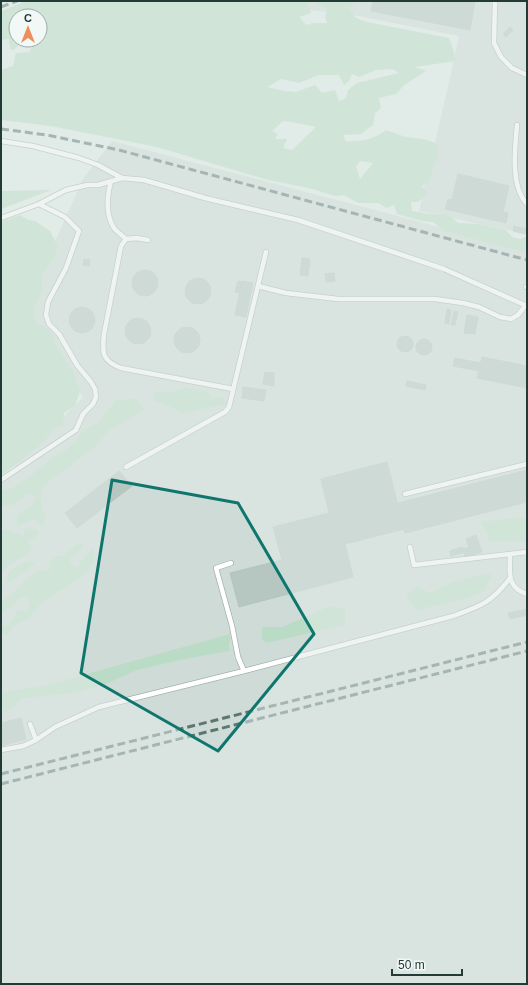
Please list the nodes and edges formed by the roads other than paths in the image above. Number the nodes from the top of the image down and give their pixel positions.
1 (494, 1) edge
2 (527, 75) edge
3 (516, 125) dead end
4 (1, 141) edge
5 (122, 178) junction
6 (110, 181) junction
7 (39, 204) junction
8 (527, 204) edge
9 (1, 218) edge
10 (126, 238) junction
11 (148, 240) dead end
12 (266, 252) dead end
13 (258, 286) junction
14 (526, 306) edge
15 (233, 389) junction
16 (527, 464) edge
17 (126, 467) dead end
18 (1, 480) edge
19 (405, 494) dead end
20 (410, 548) dead end
21 (527, 552) edge
22 (510, 554) junction
23 (231, 563) dead end
24 (510, 578) junction
25 (527, 594) edge
26 (244, 671) junction
27 (30, 724) dead end
28 (36, 740) junction
29 (1, 750) edge

1 - 2 lane
3 - 8 lane
4 - 5 lane
5 - 6 lane
5 - 14 lane
6 - 7 lane
6 - 10 lane
7 - 9 lane
7 - 18 lane
10 - 11 lane
10 - 15 lane
12 - 13 lane
13 - 14 lane
13 - 15 lane
15 - 17 lane
16 - 19 lane
20 - 22 lane
21 - 22 lane
22 - 24 lane
23 - 26 lane
24 - 25 lane
24 - 26 lane
26 - 28 lane
27 - 28 lane
28 - 29 lane

